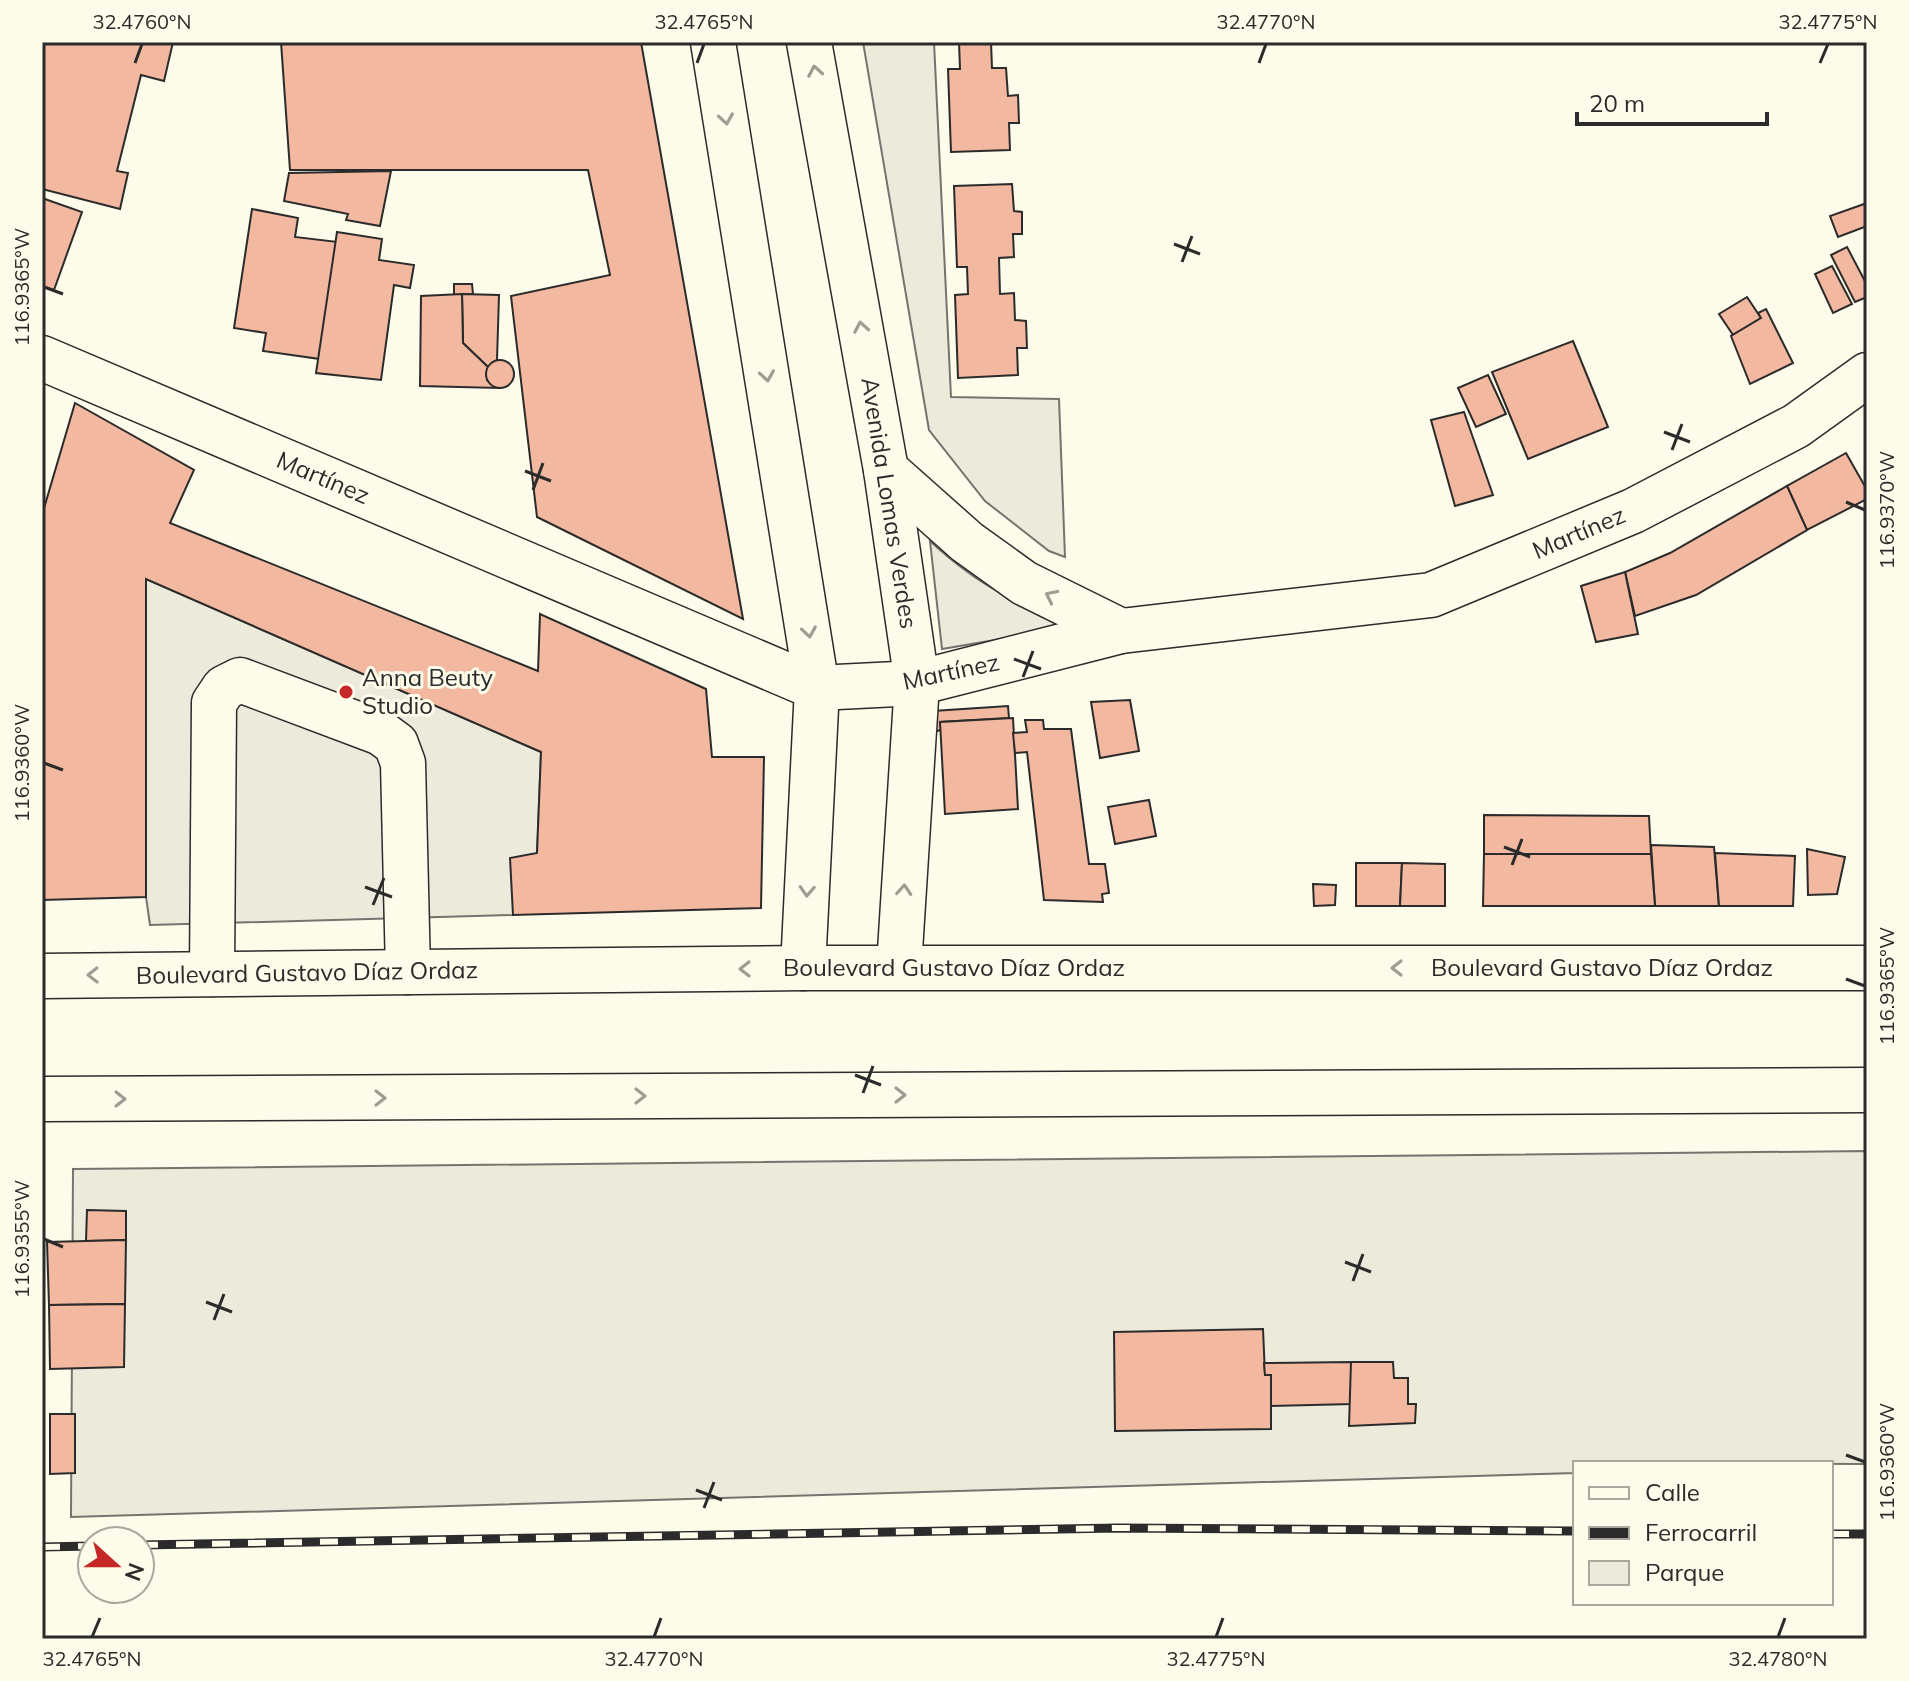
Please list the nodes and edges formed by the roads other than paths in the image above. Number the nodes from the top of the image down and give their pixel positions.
1 (713, 42) edge
2 (809, 42) edge
3 (42, 358) edge
4 (1867, 375) edge
5 (886, 470) junction
6 (1121, 631) junction
7 (917, 683) junction
8 (817, 688) junction
9 (899, 967) junction
10 (803, 968) junction
11 (1867, 968) edge
12 (408, 972) junction
13 (212, 974) junction
14 (42, 976) edge
15 (1867, 1090) edge
16 (42, 1099) edge

1 -> 8 main road
5 -> 2 main road, Avenida Lomas Verdes
3 - 8 main road, Martínez
4 - 6 main road, Martínez
6 -> 5 main road
5 - 7 main road, Avenida Lomas Verdes
6 - 7 main road, Martínez
7 - 8 main road, Martínez
9 -> 7 main road, Avenida Lomas Verdes
8 -> 10 main road
9 - 10 main road, Boulevard Gustavo Díaz Ordaz
11 -> 9 main road, Boulevard Gustavo Díaz Ordaz
10 -> 12 main road, Boulevard Gustavo Díaz Ordaz
12 - 13 main road, Boulevard Gustavo Díaz Ordaz
12 - 13 main road
13 -> 14 main road, Boulevard Gustavo Díaz Ordaz
16 -> 15 main road

